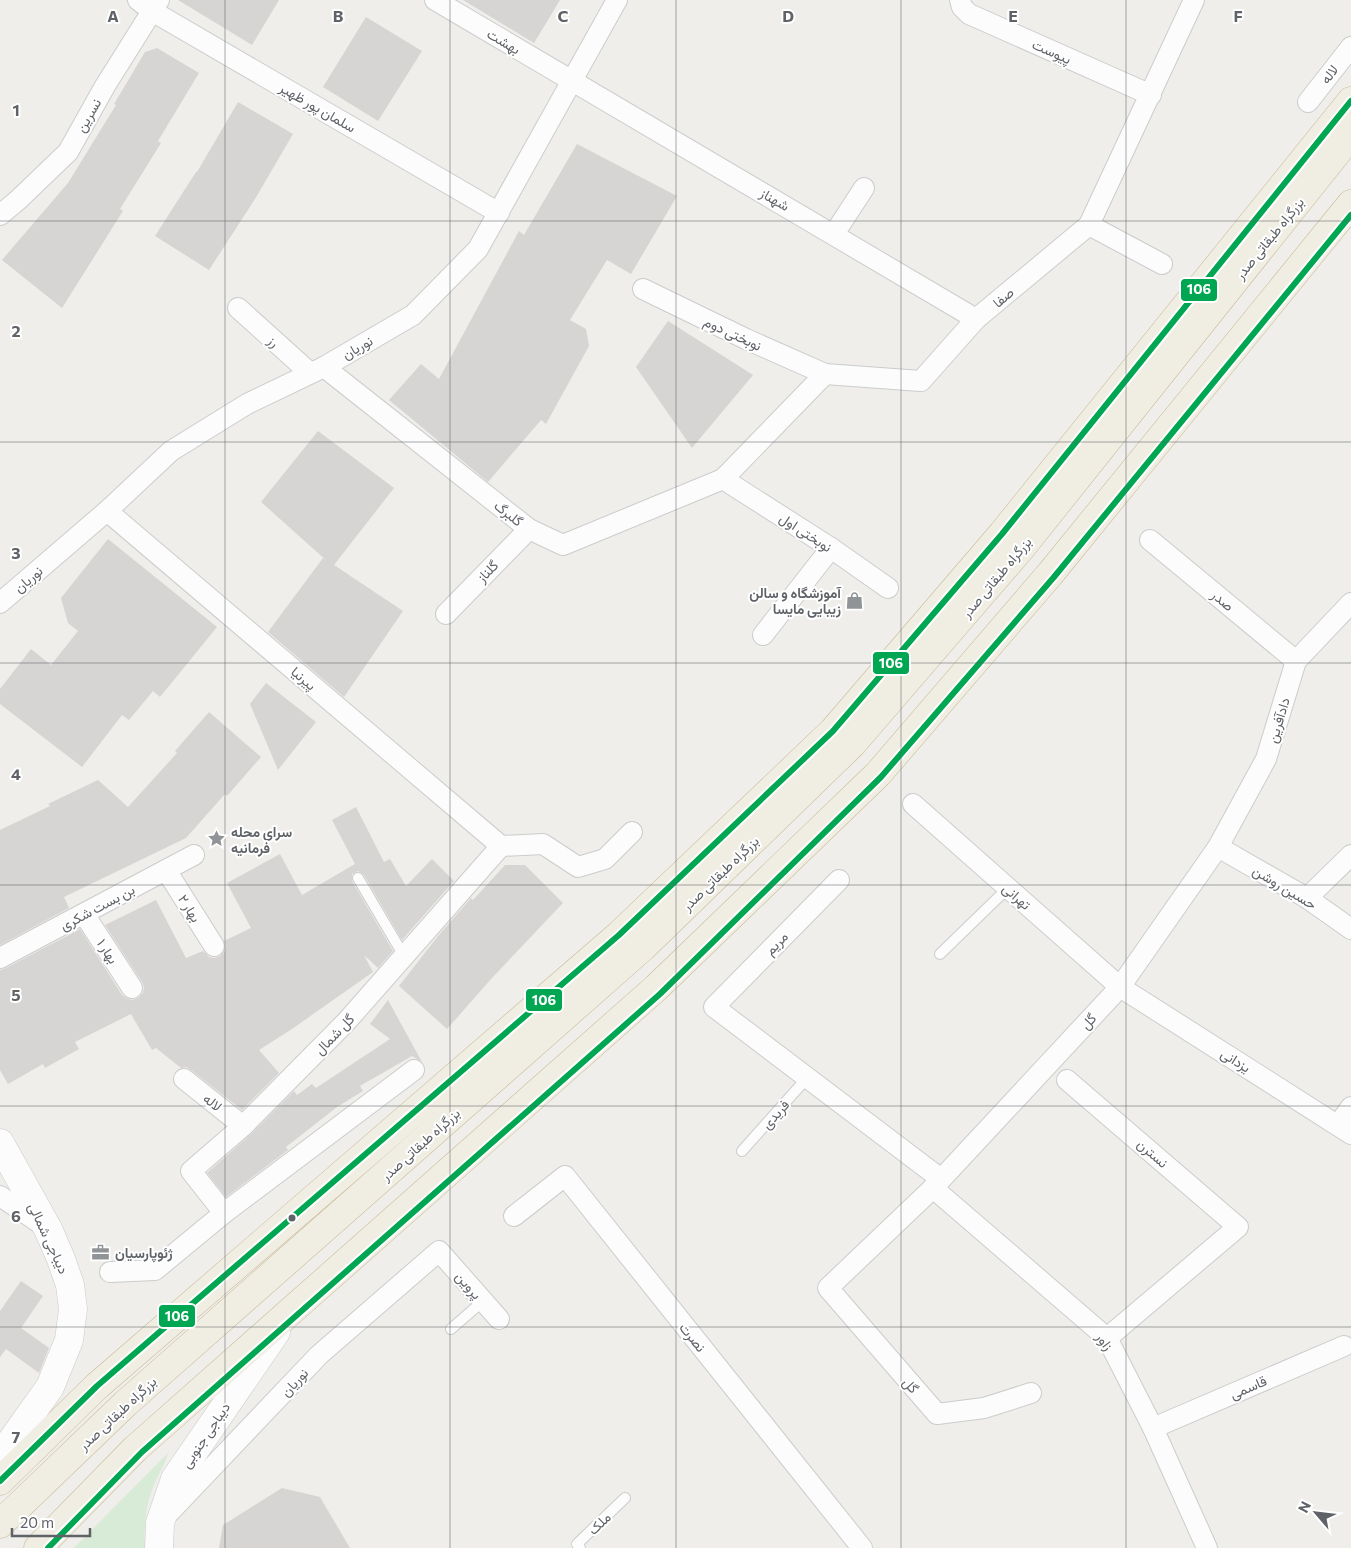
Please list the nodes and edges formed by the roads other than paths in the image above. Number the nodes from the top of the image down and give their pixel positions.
1 (435, 0) edge
2 (617, 0) edge
3 (960, 0) edge
4 (1194, 0) edge
5 (150, 4) edge
6 (1351, 46) edge
7 (572, 82) junction
8 (1151, 96) junction
9 (1351, 101) edge
10 (1308, 102) dead end
11 (1351, 135) edge
12 (864, 188) dead end
13 (1351, 204) edge
14 (499, 213) junction
15 (0, 215) edge
16 (1351, 215) edge
17 (1089, 225) junction
18 (834, 234) junction
19 (1162, 264) dead end
20 (643, 289) dead end
21 (238, 308) dead end
22 (976, 319) junction
23 (317, 370) junction
24 (825, 374) junction
25 (723, 479) junction
26 (107, 511) junction
27 (529, 529) junction
28 (1150, 540) dead end
29 (831, 548) junction
30 (888, 588) dead end
31 (0, 603) edge
32 (1351, 604) edge
33 (446, 614) dead end
34 (763, 635) dead end
35 (1296, 661) junction
36 (913, 804) dead end
37 (632, 832) dead end
38 (500, 846) junction
39 (1218, 847) junction
40 (1351, 854) edge
41 (194, 855) dead end
42 (166, 870) junction
43 (358, 878) dead end
44 (839, 880) dead end
45 (1008, 888) junction
46 (1307, 898) junction
47 (84, 914) junction
48 (1351, 929) edge
49 (214, 946) dead end
50 (940, 954) dead end
51 (404, 956) junction
52 (0, 958) edge
53 (1120, 987) junction
54 (132, 988) dead end
55 (414, 1070) dead end
56 (808, 1078) junction
57 (184, 1079) dead end
58 (1067, 1080) dead end
59 (1351, 1107) edge
60 (243, 1126) junction
61 (1345, 1129) edge
62 (0, 1143) edge
63 (742, 1151) dead end
64 (937, 1184) junction
65 (0, 1196) edge
66 (224, 1213) junction
67 (514, 1216) dead end
68 (48, 1229) junction
69 (439, 1251) joint
70 (110, 1272) dead end
71 (483, 1301) junction
72 (499, 1319) dead end
73 (451, 1330) dead end
74 (276, 1332) junction
75 (1107, 1338) junction
76 (1344, 1346) dead end
77 (1031, 1393) dead end
78 (1153, 1428) junction
79 (0, 1458) edge
80 (0, 1481) edge
81 (625, 1498) dead end
82 (0, 1524) edge
83 (160, 1536) edge
84 (38, 1548) edge
85 (48, 1548) edge
86 (580, 1548) edge
87 (862, 1548) edge
88 (1207, 1548) edge

1 - 7 street, بهشت
2 - 7 street, نوریان
3 - 8 street, پیوست
4 - 8 street, صفا
5 - 14 street, سلمان پور ظهیر
5 - 15 street, نسرین
6 - 10 street, لاله
7 - 14 street, نوریان
7 - 18 street, شهناز
8 - 17 street, صفا
9 - 80 highway
11 - 82 highway, بزرگراه طبقاتی صدر
12 - 18 street
13 - 84 highway
14 - 23 street, نوریان
16 - 74 highway
17 - 19 street
17 - 22 street, صفا
18 - 22 street, شهناز
20 - 24 street, نوبختی دوم
21 - 23 street, رز
22 - 24 street, صفا
23 - 26 street, نوریان
23 - 27 street, گلبرگ
24 - 25 street
25 - 27 street, گلبرگ
25 - 29 street, نوبختی اول
26 - 31 street, نوریان
26 - 38 street, پیرنیا
27 - 33 street, گلناز
28 - 35 street, صدر
29 - 30 street, نوبختی اول
29 - 34 street
32 - 35 street, دادآفرین
35 - 39 street, دادآفرین
36 - 45 street, تهرانی
37 - 38 street
38 - 51 street, گل شمال
39 - 46 street, حسین روشن
39 - 53 street, گل
40 - 46 street
41 - 42 street, بن بست شکرى
42 - 47 street, بن بست شکرى
42 - 49 street, بهار ۲
43 - 51 lane
44 - 56 street, مریم
45 - 50 lane
45 - 53 street, تهرانی
46 - 48 street, حسین روشن
47 - 52 street, بن بست شکرى
47 - 54 street, بهار ۱
51 - 60 street, گل شمال
53 - 61 street, یزدانی
53 - 64 street, گل
55 - 66 street
56 - 63 lane, فریدی
56 - 64 street
57 - 60 street, لاله
58 - 75 street, نسترن
59 - 61 street
60 - 66 street, گل شمال
62 - 68 main road, دیباجی شمالی
64 - 75 street, زاور
64 - 77 street, گل
65 - 68 street
66 - 70 street
67 - 87 street, نصرت
68 - 79 main road, دیباجی شمالی
69 - 71 street, پروین
69 - 83 street, نوریان
71 - 72 street, پروین
71 - 73 lane
74 - 83 main road, دیباجی جنوبی
74 - 85 highway
75 - 78 street, زاور
76 - 78 street, قاسمی
78 - 88 street, زاور
81 - 86 lane, ملک

